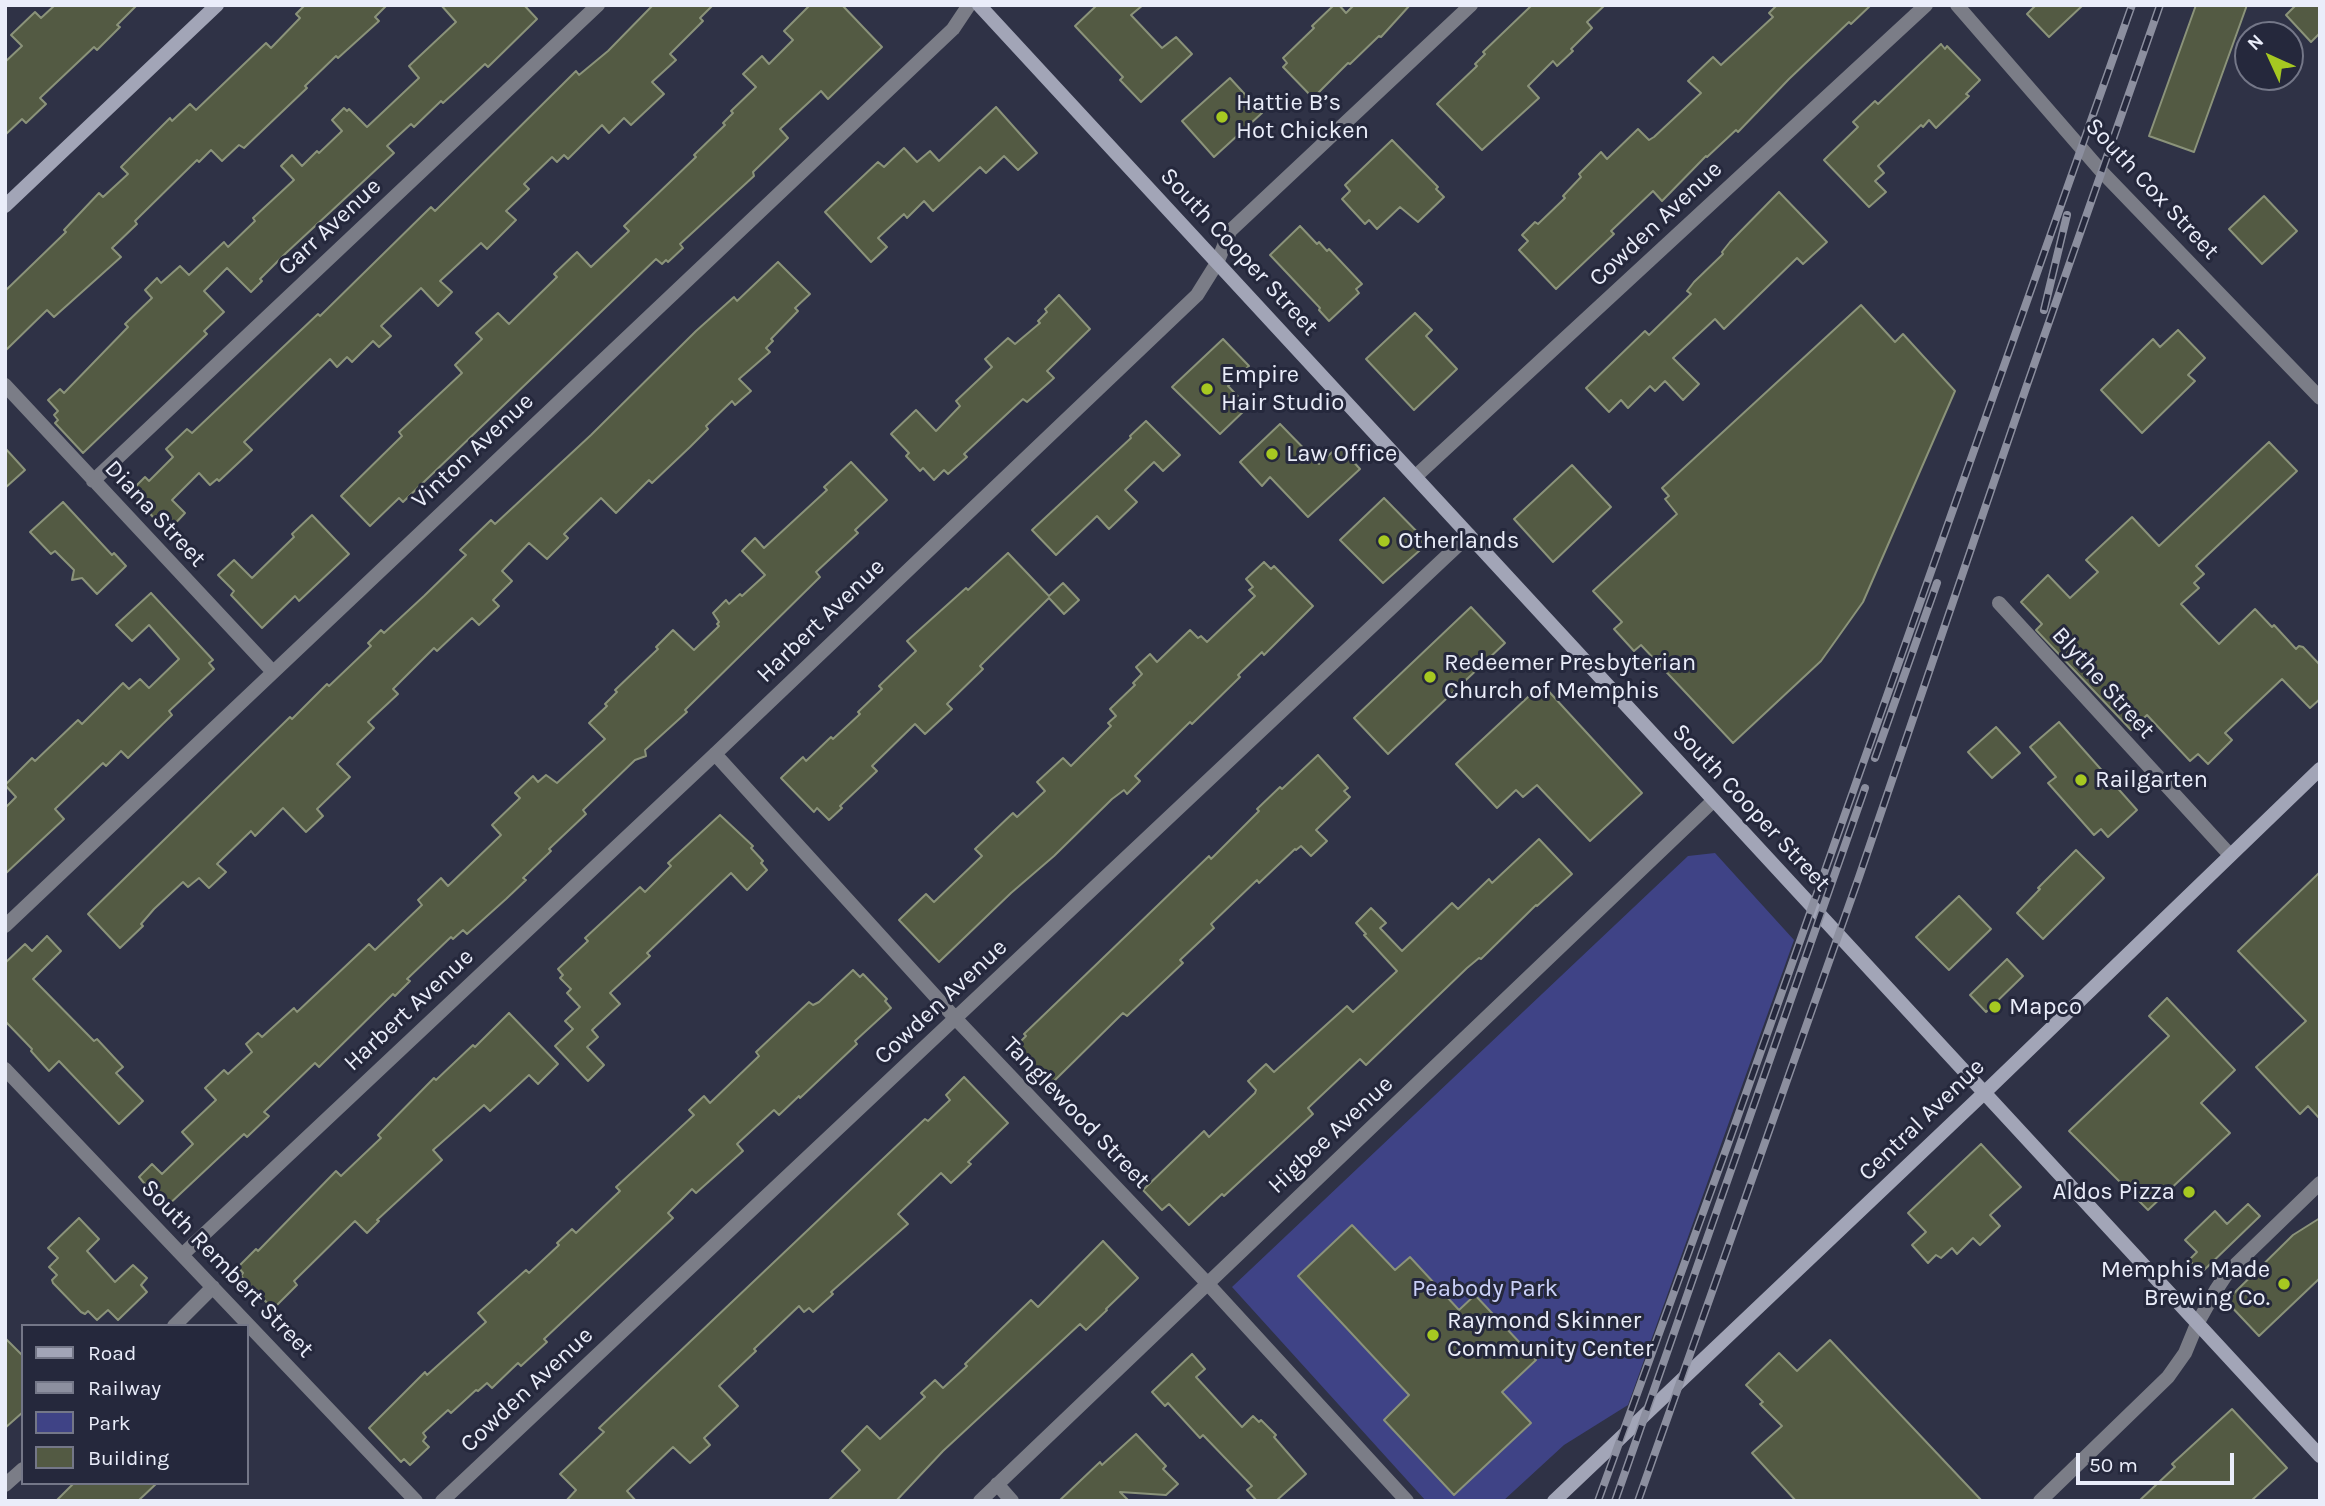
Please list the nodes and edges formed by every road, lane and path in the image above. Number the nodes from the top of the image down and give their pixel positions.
1 (217, 5) edge
2 (598, 5) edge
3 (969, 5) edge
4 (979, 5) edge
5 (1471, 5) edge
6 (1926, 5) edge
7 (1957, 5) edge
8 (5, 206) edge
9 (1217, 263) junction
10 (5, 385) edge
11 (2320, 398) edge
12 (1416, 476) junction
13 (93, 481) junction
14 (1469, 535) junction
15 (1999, 603) dead end
16 (273, 672) junction
17 (715, 754) junction
18 (2320, 769) edge
19 (1713, 801) junction
20 (2230, 855) junction
21 (5, 926) edge
22 (956, 1019) junction
23 (5, 1069) edge
24 (1983, 1094) junction
25 (2320, 1183) edge
26 (182, 1255) junction
27 (1207, 1283) junction
28 (213, 1287) junction
29 (176, 1324) edge
30 (2197, 1324) junction
31 (2320, 1456) edge
32 (21, 1471) edge
33 (997, 1484) junction
34 (5, 1485) edge
35 (416, 1501) edge
36 (442, 1501) edge
37 (979, 1501) edge
38 (1012, 1501) edge
39 (1407, 1501) edge
40 (1554, 1501) edge
41 (2040, 1501) edge

1 - 8 main road
2 - 13 street, Carr Avenue
3 - 16 street, Vinton Avenue
4 - 9 main road, South Cooper Street
5 - 9 street, Harbert Avenue
6 - 12 street, Cowden Avenue
7 - 11 street, South Cox Street
9 - 12 main road, South Cooper Street
9 - 17 street, Harbert Avenue
10 - 13 street, Diana Street
12 - 14 main road, South Cooper Street
13 - 16 street, Diana Street
14 - 19 main road, South Cooper Street
14 - 22 street, Cowden Avenue
15 - 20 street, Blythe Street
16 - 21 street, Vinton Avenue
17 - 22 street, Tanglewood Street
17 - 26 street, Harbert Avenue
18 - 20 main road, Central Avenue
19 - 24 main road, South Cooper Street
19 - 27 street, Higbee Avenue
20 - 24 main road, Central Avenue
22 - 27 street, Tanglewood Street
22 - 36 street, Cowden Avenue
23 - 26 street, South Rembert Street
24 - 30 main road, South Cooper Street
24 - 40 main road, Central Avenue
25 - 30 street
26 - 28 street, South Rembert Street
27 - 33 street, Higbee Avenue
27 - 39 street, Tanglewood Street
28 - 29 street
28 - 35 street, South Rembert Street
30 - 31 main road, South Cooper Street
30 - 41 street
32 - 34 street
33 - 37 street, Higbee Avenue
33 - 38 street

